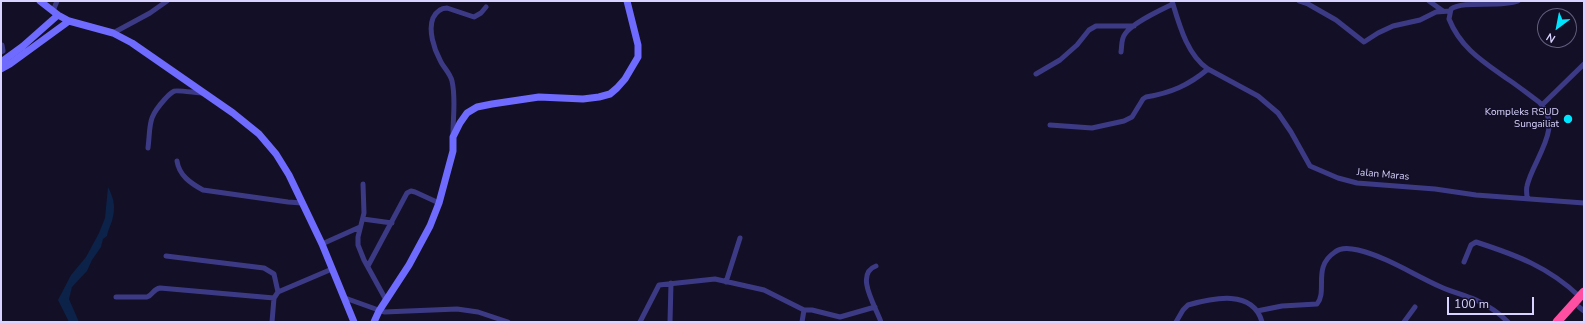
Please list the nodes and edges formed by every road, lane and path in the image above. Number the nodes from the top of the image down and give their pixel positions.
1 (40, 1) edge
2 (57, 1) edge
3 (167, 1) edge
4 (627, 1) edge
5 (1299, 1) edge
6 (1429, 1) edge
7 (1518, 1) edge
8 (1172, 3) edge
9 (486, 7) dead end
10 (1443, 11) junction
11 (1450, 11) junction
12 (55, 13) junction
13 (69, 21) junction
14 (1134, 26) junction
15 (113, 33) junction
16 (2, 45) dead end
17 (1, 52) edge
18 (1122, 52) dead end
19 (1, 62) edge
20 (1584, 64) edge
21 (1, 69) edge
22 (1208, 69) junction
23 (1036, 74) dead end
24 (203, 93) junction
25 (1542, 105) junction
26 (1050, 125) dead end
27 (453, 137) junction
28 (148, 148) dead end
29 (176, 161) dead end
30 (363, 184) dead end
31 (1527, 198) junction
32 (302, 203) junction
33 (439, 203) junction
34 (1584, 203) edge
35 (363, 219) junction
36 (392, 223) junction
37 (360, 227) junction
38 (740, 238) dead end
39 (322, 244) junction
40 (166, 256) dead end
41 (1464, 262) dead end
42 (368, 266) junction
43 (876, 266) dead end
44 (332, 269) junction
45 (726, 282) junction
46 (670, 283) junction
47 (278, 292) junction
48 (116, 297) dead end
49 (274, 298) junction
50 (345, 298) junction
51 (386, 300) junction
52 (1582, 302) edge
53 (875, 307) junction
54 (1416, 307) dead end
55 (804, 310) junction
56 (379, 311) junction
57 (1257, 311) junction
58 (272, 322) edge
59 (354, 322) edge
60 (374, 322) edge
61 (508, 322) edge
62 (640, 322) edge
63 (670, 322) edge
64 (802, 322) edge
65 (881, 322) edge
66 (1176, 322) edge
67 (1262, 322) edge
68 (1404, 322) edge
69 (1508, 322) edge
70 (1557, 322) edge
71 (1564, 322) edge

1 - 12 main road
2 - 12 street
3 - 15 street
4 - 27 main road
5 - 10 street
6 - 10 street
7 - 11 street
8 - 14 street
8 - 22 street, Jalan Maras
9 - 27 street
10 - 11 street
11 - 25 street
12 - 13 main road
12 - 19 main road
13 - 15 main road
13 - 21 main road
14 - 18 street
14 - 23 street
15 - 24 main road
16 - 17 street
20 - 25 street
22 - 26 street
22 - 31 street, Jalan Maras
24 - 28 street
24 - 32 main road
25 - 31 street
27 - 33 main road
29 - 32 street
30 - 35 street
31 - 34 street, Jalan Maras
32 - 39 main road
33 - 36 street
33 - 51 main road
35 - 36 street
35 - 37 street
36 - 42 street
37 - 39 street
37 - 42 street
38 - 45 street
39 - 44 main road
40 - 47 street
41 - 52 street
42 - 51 street
43 - 53 street
44 - 47 street
44 - 50 main road
45 - 46 street
45 - 55 street
46 - 62 street
46 - 63 street
47 - 49 street
48 - 49 street
49 - 58 street
50 - 56 street
50 - 59 main road
51 - 56 main road
52 - 70 highway
52 - 71 highway
53 - 55 street
53 - 65 street
54 - 68 street
55 - 64 street
56 - 60 main road
56 - 61 street
57 - 66 street
57 - 67 street
57 - 69 street

